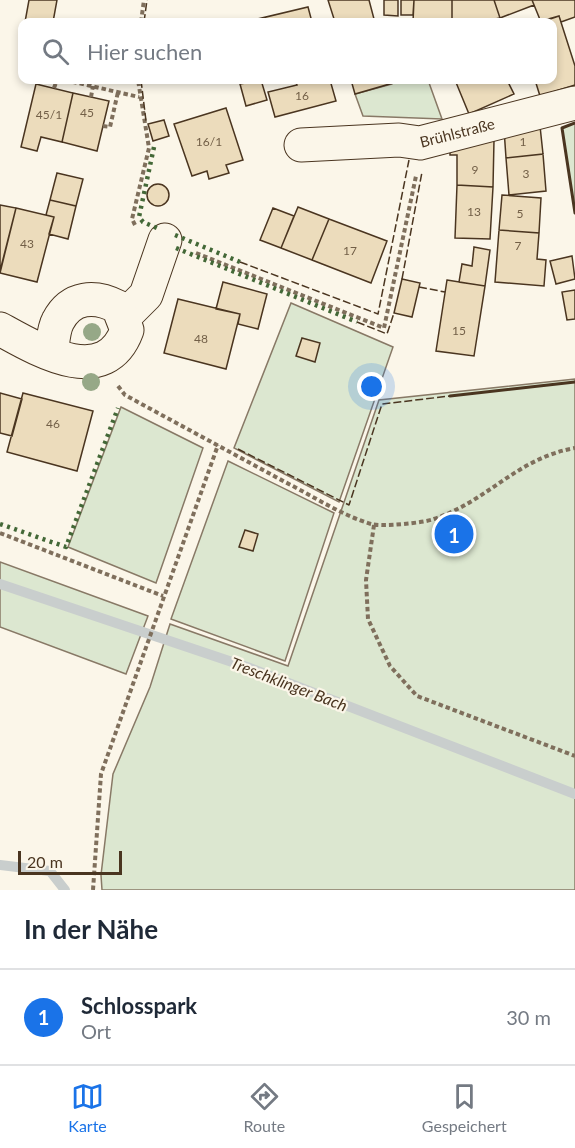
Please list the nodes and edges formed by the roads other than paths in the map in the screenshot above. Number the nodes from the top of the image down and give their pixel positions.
1 (575, 103) edge
2 (301, 145) dead end
3 (165, 240) road end
4 (124, 317) junction
5 (0, 329) edge
6 (51, 354) junction

1 - 2 street, Brühlstraße
3 - 4 street
4 - 6 street
4 - 6 street
5 - 6 street

